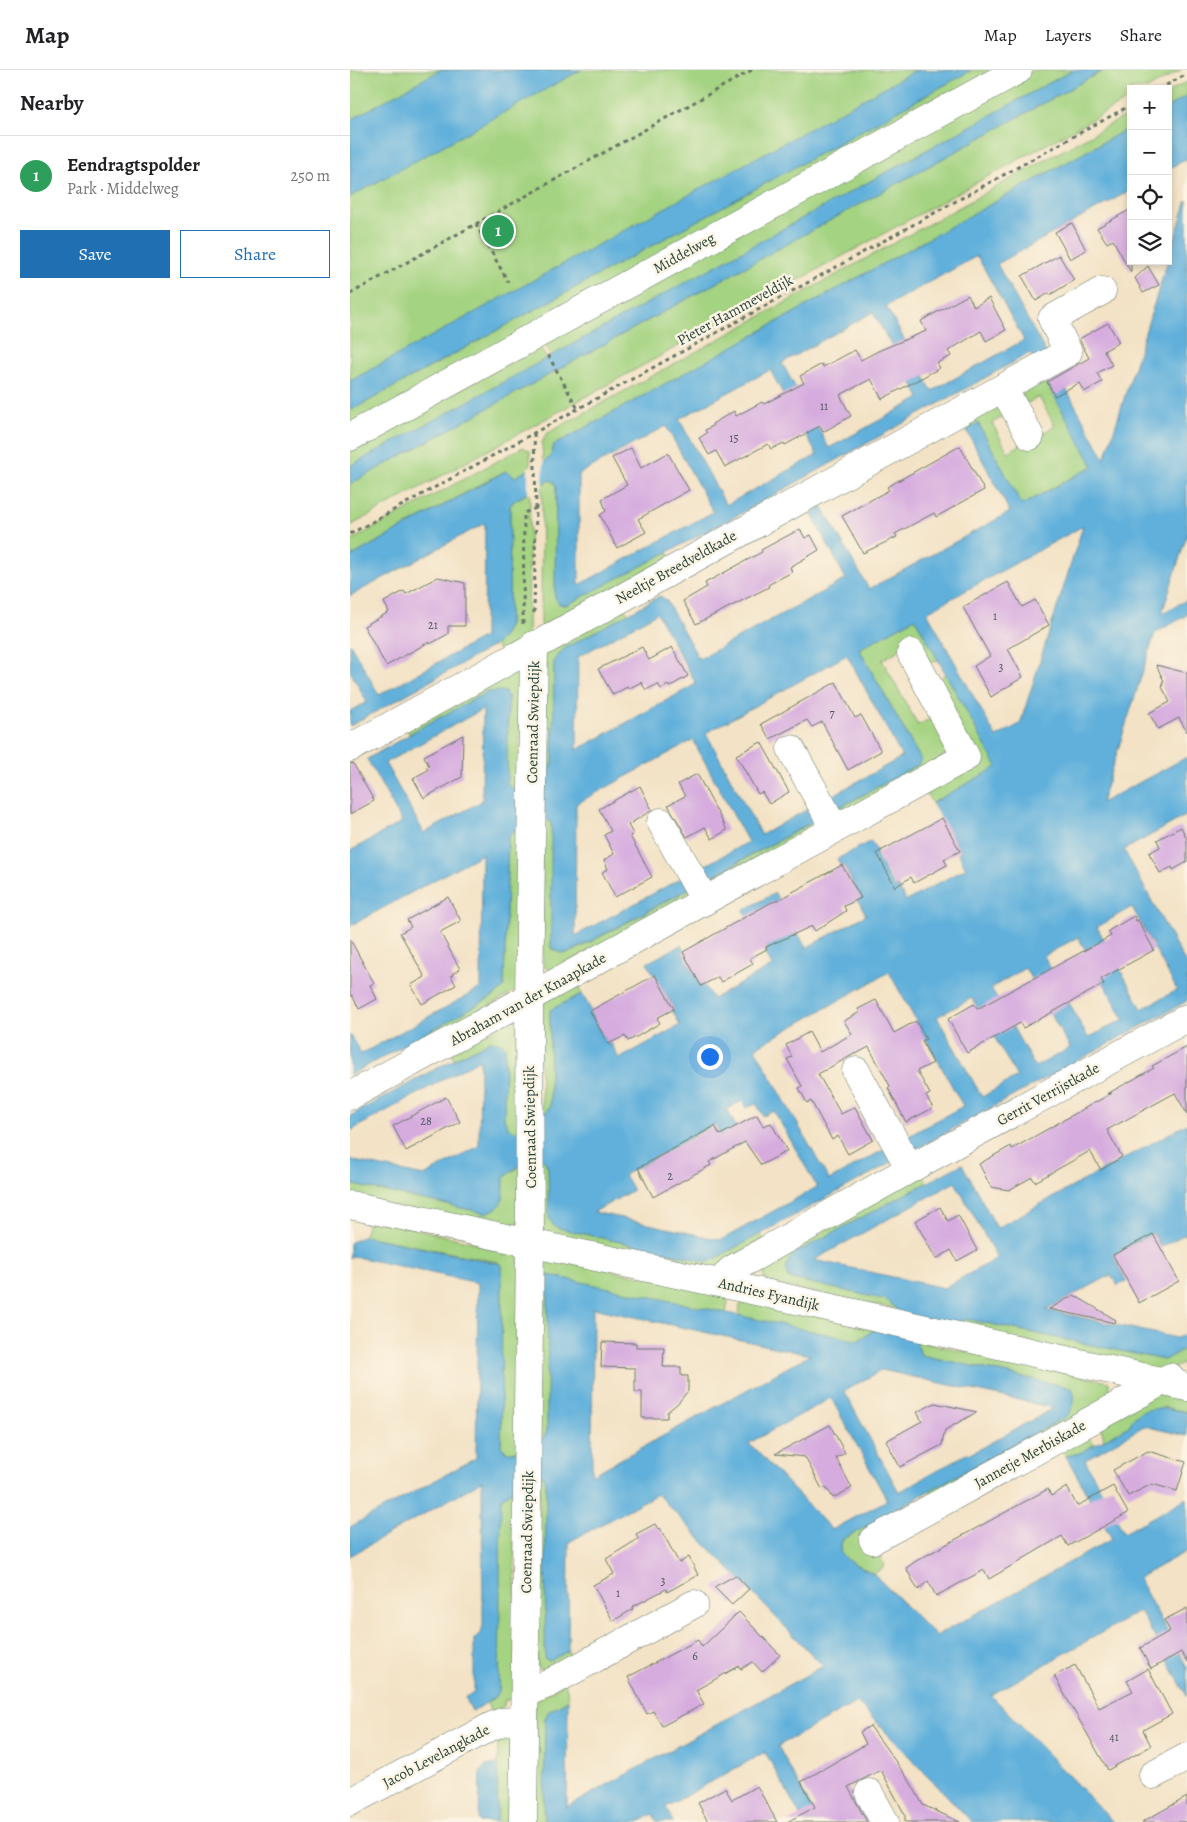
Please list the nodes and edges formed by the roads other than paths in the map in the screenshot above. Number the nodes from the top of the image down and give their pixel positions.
1 (1018, 70) edge
2 (1102, 291) dead end
3 (1003, 388) junction
4 (1030, 436) dead end
5 (350, 437) edge
6 (534, 645) junction
7 (911, 654) dead end
8 (350, 748) edge
9 (791, 749) dead end
10 (827, 815) junction
11 (661, 822) dead end
12 (697, 886) junction
13 (528, 999) junction
14 (1187, 1018) edge
15 (856, 1071) dead end
16 (350, 1096) edge
17 (903, 1156) junction
18 (350, 1205) edge
19 (530, 1244) junction
20 (724, 1284) junction
21 (1187, 1367) edge
22 (1174, 1384) edge
23 (873, 1540) dead end
24 (694, 1604) dead end
25 (525, 1689) junction
26 (524, 1720) junction
27 (1187, 1757) edge
28 (1153, 1775) dead end
29 (870, 1793) dead end
30 (350, 1802) edge
31 (524, 1822) edge
32 (885, 1822) edge

1 - 5 street, Middelweg
2 - 3 street, Neeltje Breedveldkade
3 - 4 street
3 - 6 street, Neeltje Breedveldkade
6 - 8 street, Neeltje Breedveldkade
6 - 13 street, Coenraad Swiepdijk
7 - 10 street, Abraham van der Knaapkade
9 - 10 street
10 - 12 street, Abraham van der Knaapkade
11 - 12 street
12 - 13 street, Abraham van der Knaapkade
13 - 16 street, Abraham van der Knaapkade
13 - 19 street, Coenraad Swiepdijk
14 - 17 street, Gerrit Verrijstkade
15 - 17 street
17 - 20 street, Gerrit Verrijstkade
18 - 19 street, Andries Fyandijk
19 - 20 street, Andries Fyandijk
19 - 25 street, Coenraad Swiepdijk
20 - 22 street, Andries Fyandijk
21 - 22 street, Jannetje Merbiskade
22 - 23 street, Jannetje Merbiskade
24 - 25 street
25 - 26 street, Coenraad Swiepdijk
26 - 30 street, Jacob Levelangkade
26 - 31 street, Coenraad Swiepdijk
27 - 28 street
29 - 32 street

